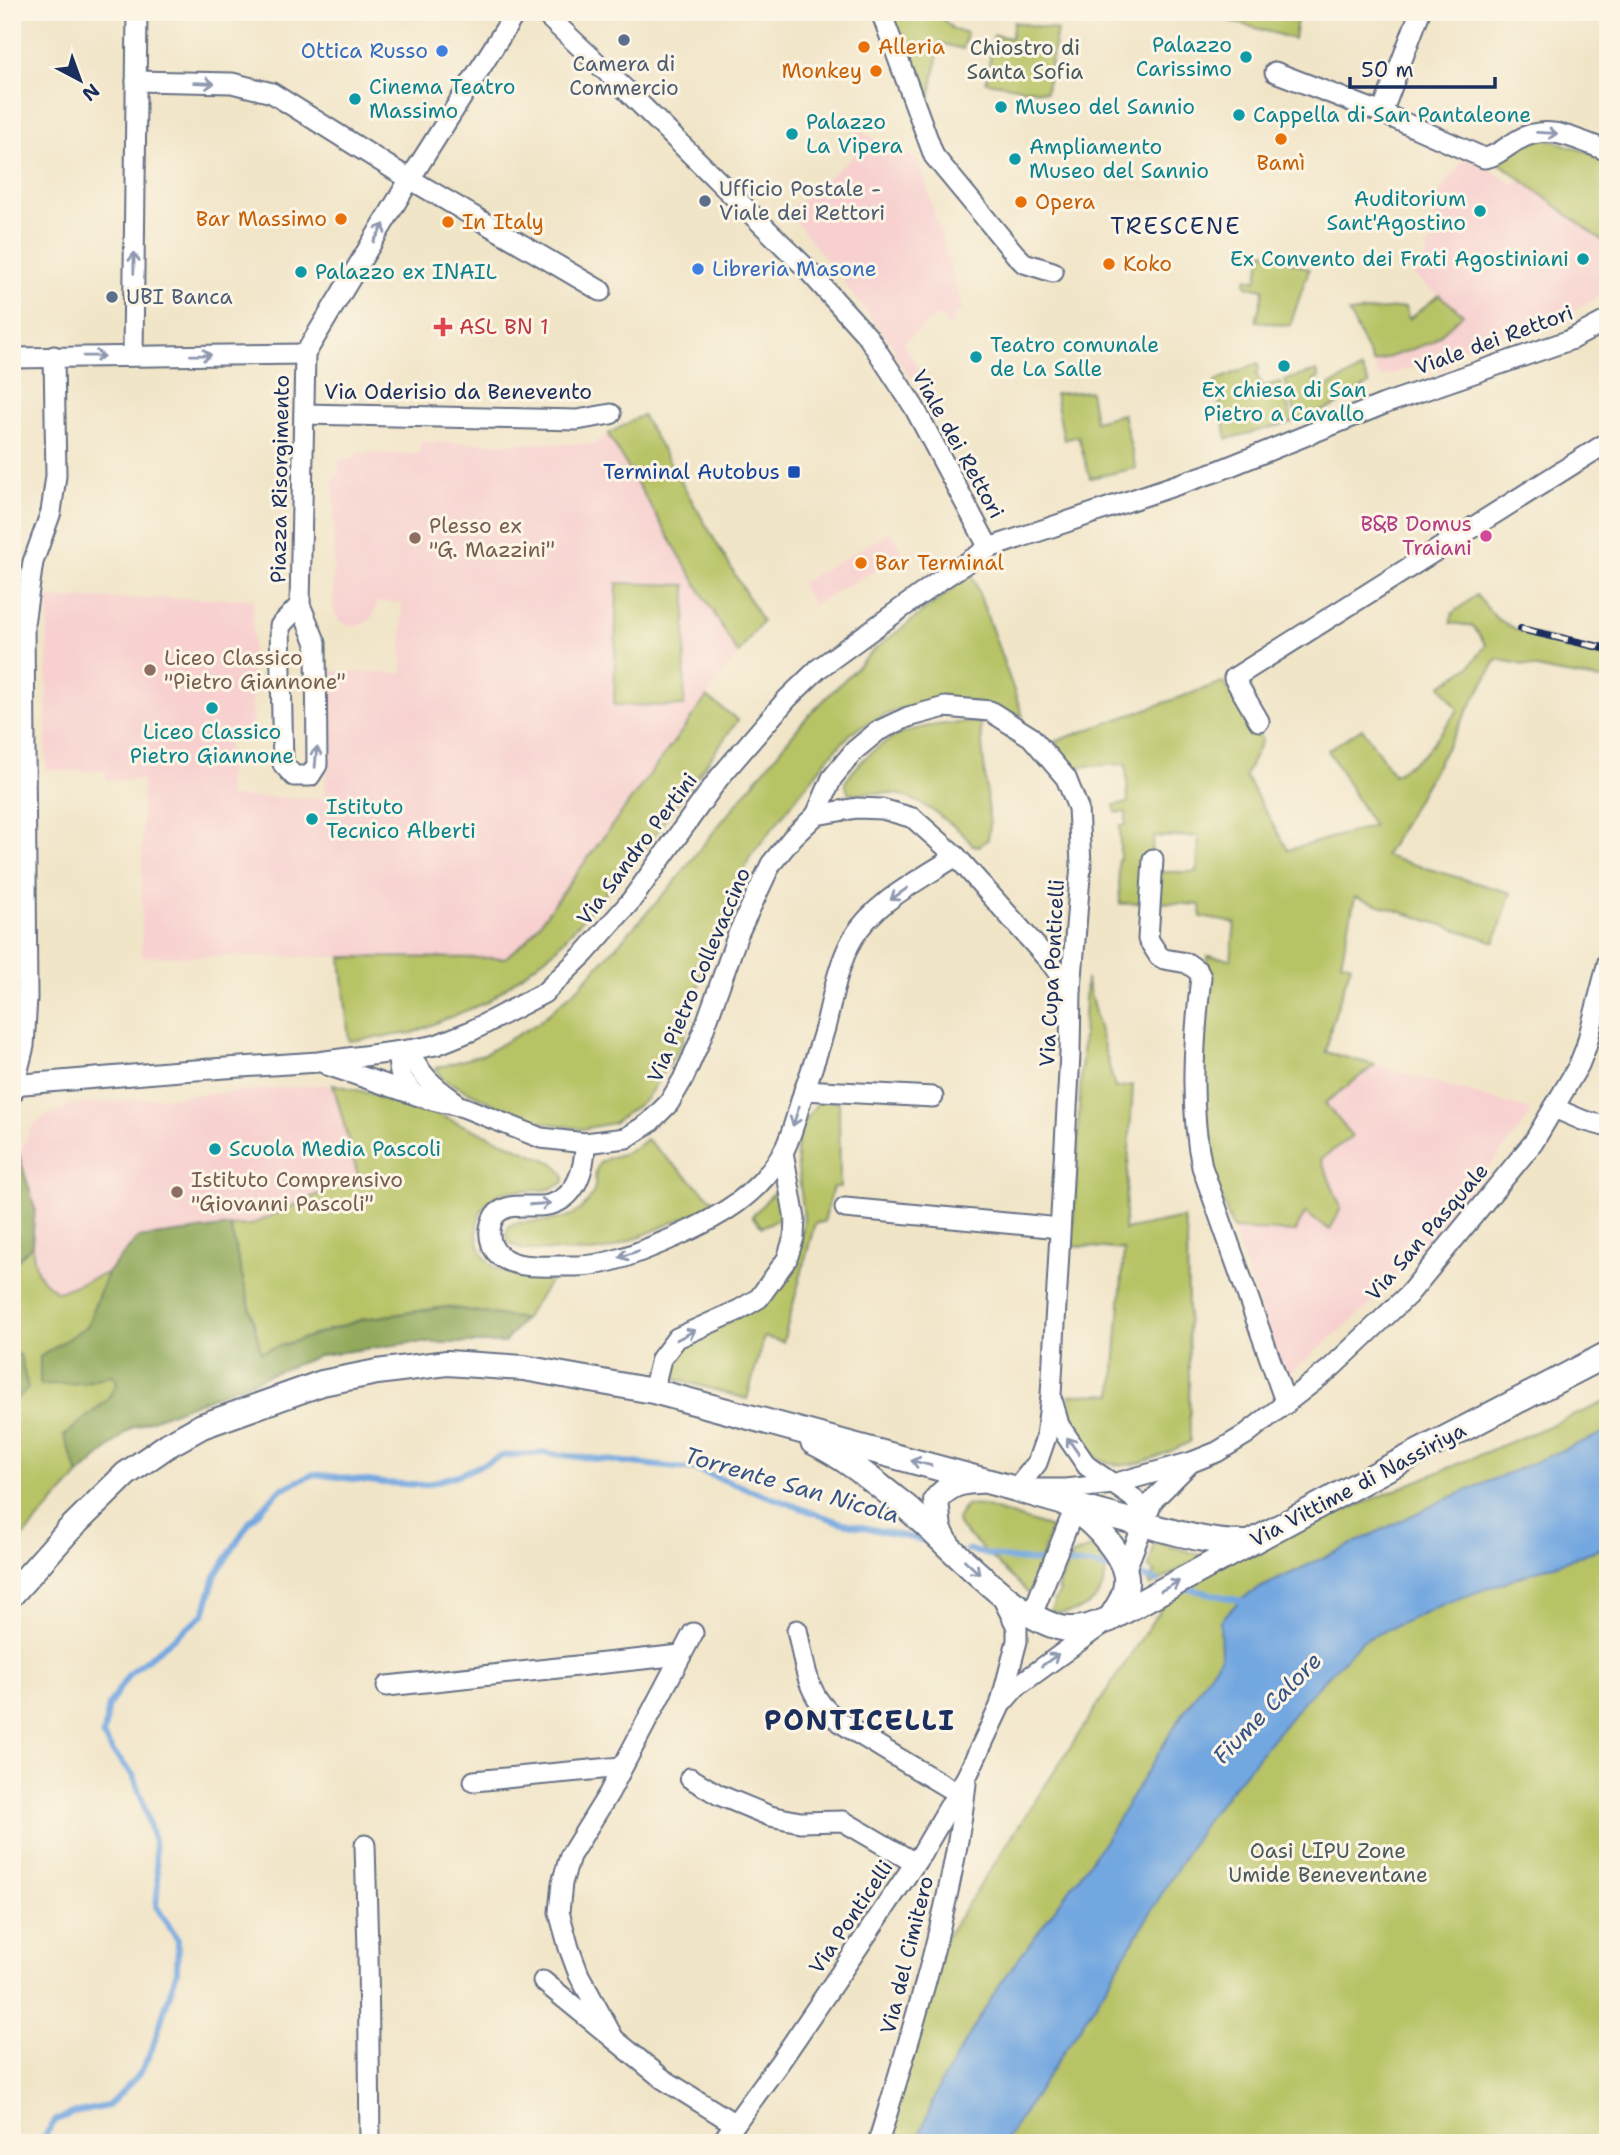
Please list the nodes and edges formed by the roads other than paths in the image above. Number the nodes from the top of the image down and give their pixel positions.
1 (137, 12) edge
2 (516, 12) edge
3 (543, 12) edge
4 (881, 12) edge
5 (1420, 12) edge
6 (1275, 72) dead end
7 (136, 81) junction
8 (1382, 113) junction
9 (1608, 151) edge
10 (410, 179) junction
11 (1053, 272) dead end
12 (601, 291) dead end
13 (1608, 320) edge
14 (305, 354) junction
15 (133, 355) junction
16 (54, 356) junction
17 (12, 358) edge
18 (304, 414) junction
19 (611, 414) dead end
20 (1608, 442) edge
21 (989, 548) junction
22 (300, 605) junction
23 (1259, 721) dead end
24 (816, 814) junction
25 (956, 856) junction
26 (1153, 859) dead end
27 (1608, 962) edge
28 (1071, 990) junction
29 (404, 1051) junction
30 (318, 1062) junction
31 (13, 1088) edge
32 (804, 1090) junction
33 (416, 1094) junction
34 (933, 1097) dead end
35 (463, 1107) junction
36 (1554, 1108) junction
37 (1608, 1127) edge
38 (585, 1143) junction
39 (783, 1153) junction
40 (845, 1208) dead end
41 (1060, 1228) junction
42 (1608, 1354) edge
43 (653, 1391) junction
44 (1051, 1395) junction
45 (1286, 1404) junction
46 (778, 1424) junction
47 (1192, 1462) junction
48 (987, 1481) junction
49 (1113, 1484) junction
50 (1016, 1489) junction
51 (1070, 1507) junction
52 (1145, 1519) junction
53 (947, 1543) junction
54 (1250, 1543) junction
55 (1125, 1571) junction
56 (998, 1591) junction
57 (12, 1594) edge
58 (1031, 1617) junction
59 (1110, 1619) junction
60 (797, 1630) dead end
61 (693, 1633) dead end
62 (681, 1655) junction
63 (387, 1686) dead end
64 (1000, 1706) junction
65 (622, 1767) junction
66 (690, 1778) dead end
67 (474, 1781) dead end
68 (962, 1784) junction
69 (365, 1845) dead end
70 (915, 1863) junction
71 (543, 1980) dead end
72 (614, 2039) junction
73 (735, 2124) junction
74 (370, 2143) edge
75 (721, 2143) edge
76 (878, 2143) edge

1 - 7 street
2 - 10 street
3 - 21 street, Viale dei Rettori
4 - 11 street
5 - 8 street
6 - 8 street
7 -> 10 street
15 -> 7 street
8 -> 9 street
10 - 12 street
14 -> 10 street
13 - 21 street, Viale dei Rettori
15 -> 14 street, Piazza Risorgimento
14 - 18 street, Piazza Risorgimento
16 -> 15 street, Piazza Risorgimento
16 - 17 street, Piazza Risorgimento
16 - 31 street
18 - 19 street, Via Oderisio da Benevento
18 - 22 street, Piazza Risorgimento
20 - 23 street
21 - 29 street, Via Sandro Pertini
22 -> 22 street, Piazza Risorgimento
24 - 25 street
24 - 28 street, Via Cupa Ponticelli
24 - 38 street, Via Pietro Collevaccino
25 - 28 street
25 -> 32 street
26 - 45 street
27 - 36 street, Via San Pasquale
28 - 41 street, Via Cupa Ponticelli
29 - 30 street, Via Sandro Pertini
29 - 33 street
29 - 35 street
30 - 31 street, Via Sandro Pertini
30 - 33 street, Via Pietro Collevaccino
32 - 34 street
32 -> 39 street
33 - 35 street, Via Pietro Collevaccino
35 - 38 street, Via Pietro Collevaccino
36 - 37 street
36 - 45 street, Via San Pasquale
39 -> 38 street
43 -> 39 street
40 - 41 street
41 - 44 street, Via Cupa Ponticelli
42 - 54 main road, Via Vittime di Nassiriya
43 - 46 main road
43 - 57 main road
49 -> 44 street
44 - 50 street, Via Cupa Ponticelli
45 - 47 street, Via San Pasquale
48 -> 46 main road
46 - 53 main road
47 - 49 street
47 - 52 street
48 - 50 main road
48 - 53 main road
49 - 50 street
49 - 52 street
50 - 51 main road
51 - 52 main road
51 - 55 main road
51 - 58 street
52 - 54 main road
52 - 55 street
53 -> 56 main road
59 -> 54 main road, Via Vittime di Nassiriya
55 - 59 main road
56 - 58 main road
56 - 64 street, Via Ponticelli
58 - 59 main road, Via Vittime di Nassiriya
64 -> 59 street, Via Ponticelli
60 - 68 street
61 - 62 street
62 - 63 street
62 - 65 street
64 - 68 street, Via Ponticelli
65 - 67 street
65 - 72 street
66 - 70 street
68 - 70 street, Via Ponticelli
68 - 76 street, Via del Cimitero
69 - 74 street
70 - 73 street, Via Ponticelli
71 - 72 street
72 - 73 street
73 - 75 street, Via Ponticelli

